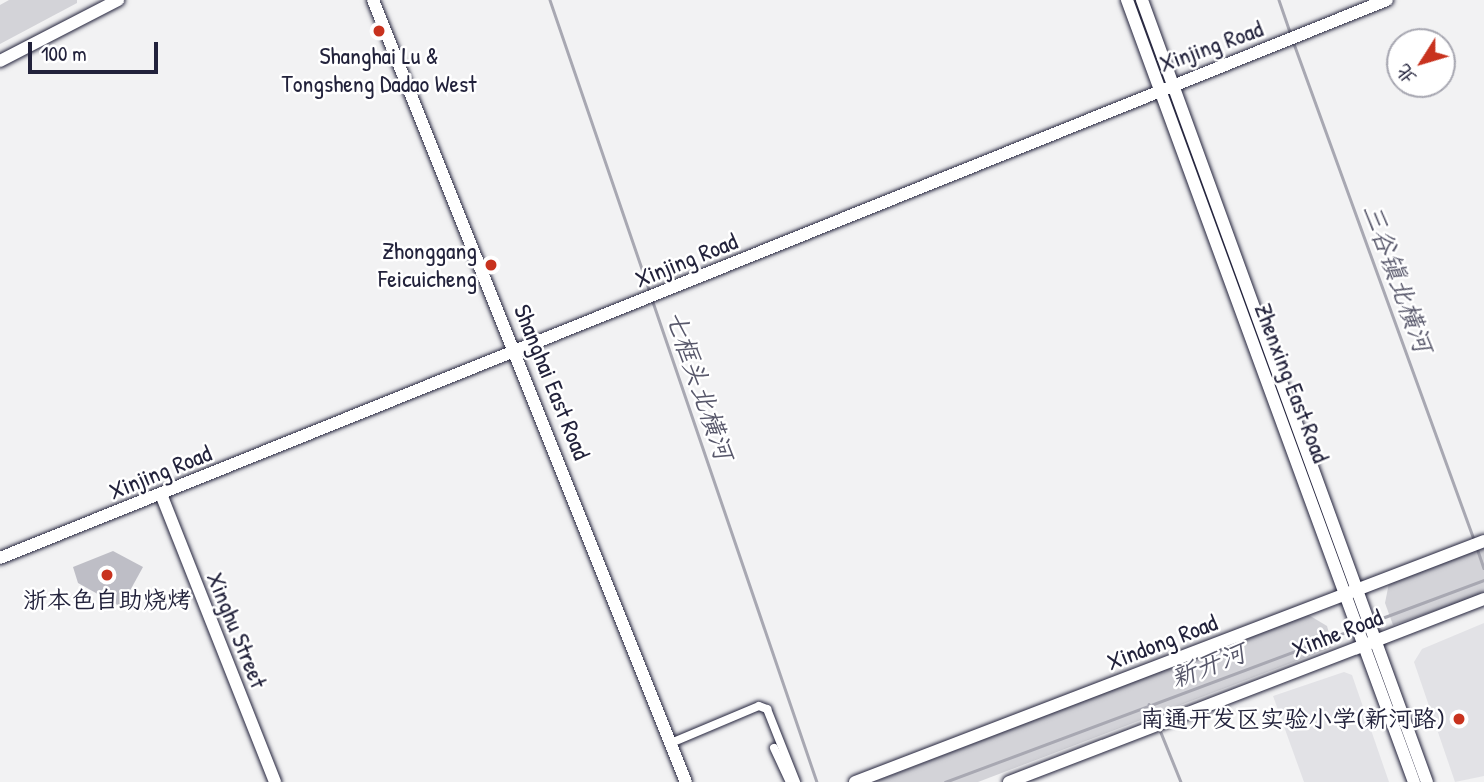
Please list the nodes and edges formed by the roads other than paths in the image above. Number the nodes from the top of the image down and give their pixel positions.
1 (118, 0) edge
2 (373, 0) edge
3 (1127, 0) edge
4 (1142, 0) edge
5 (1387, 0) edge
6 (0, 61) edge
7 (1172, 82) junction
8 (1159, 88) junction
9 (518, 352) junction
10 (160, 494) junction
11 (1484, 541) edge
12 (0, 558) edge
13 (1352, 592) junction
14 (1484, 599) edge
15 (1374, 628) junction
16 (1364, 640) junction
17 (671, 743) junction
18 (774, 748) dead end
19 (275, 782) edge
20 (686, 782) edge
21 (793, 782) edge
22 (855, 782) edge
23 (1009, 782) edge
24 (1414, 782) edge
25 (1427, 782) edge

1 - 6 street
2 - 9 street, Shanghai East Road
3 - 8 street, Zhenxing East Road
4 - 7 street, Zhenxing East Road
5 - 7 street, Xinjing Road
7 - 8 street, Xinjing Road
7 - 13 street, Zhenxing East Road
8 - 9 street, Xinjing Road
8 - 13 street, Zhenxing East Road
9 - 10 street, Xinjing Road
9 - 17 street, Shanghai East Road
10 - 12 street, Xinjing Road
10 - 19 street, Xinghu Street
11 - 13 street, Xindong Road
13 - 15 street, Zhenxing East Road
13 - 16 street, Zhenxing East Road
13 - 22 street, Xindong Road
14 - 15 street, Xinhe Road
15 - 16 street, Xinhe Road
15 - 25 street, Zhenxing East Road
16 - 23 street, Xinhe Road
16 - 24 street, Zhenxing East Road
17 - 20 street, Shanghai East Road
17 - 21 street
18 - 21 street

